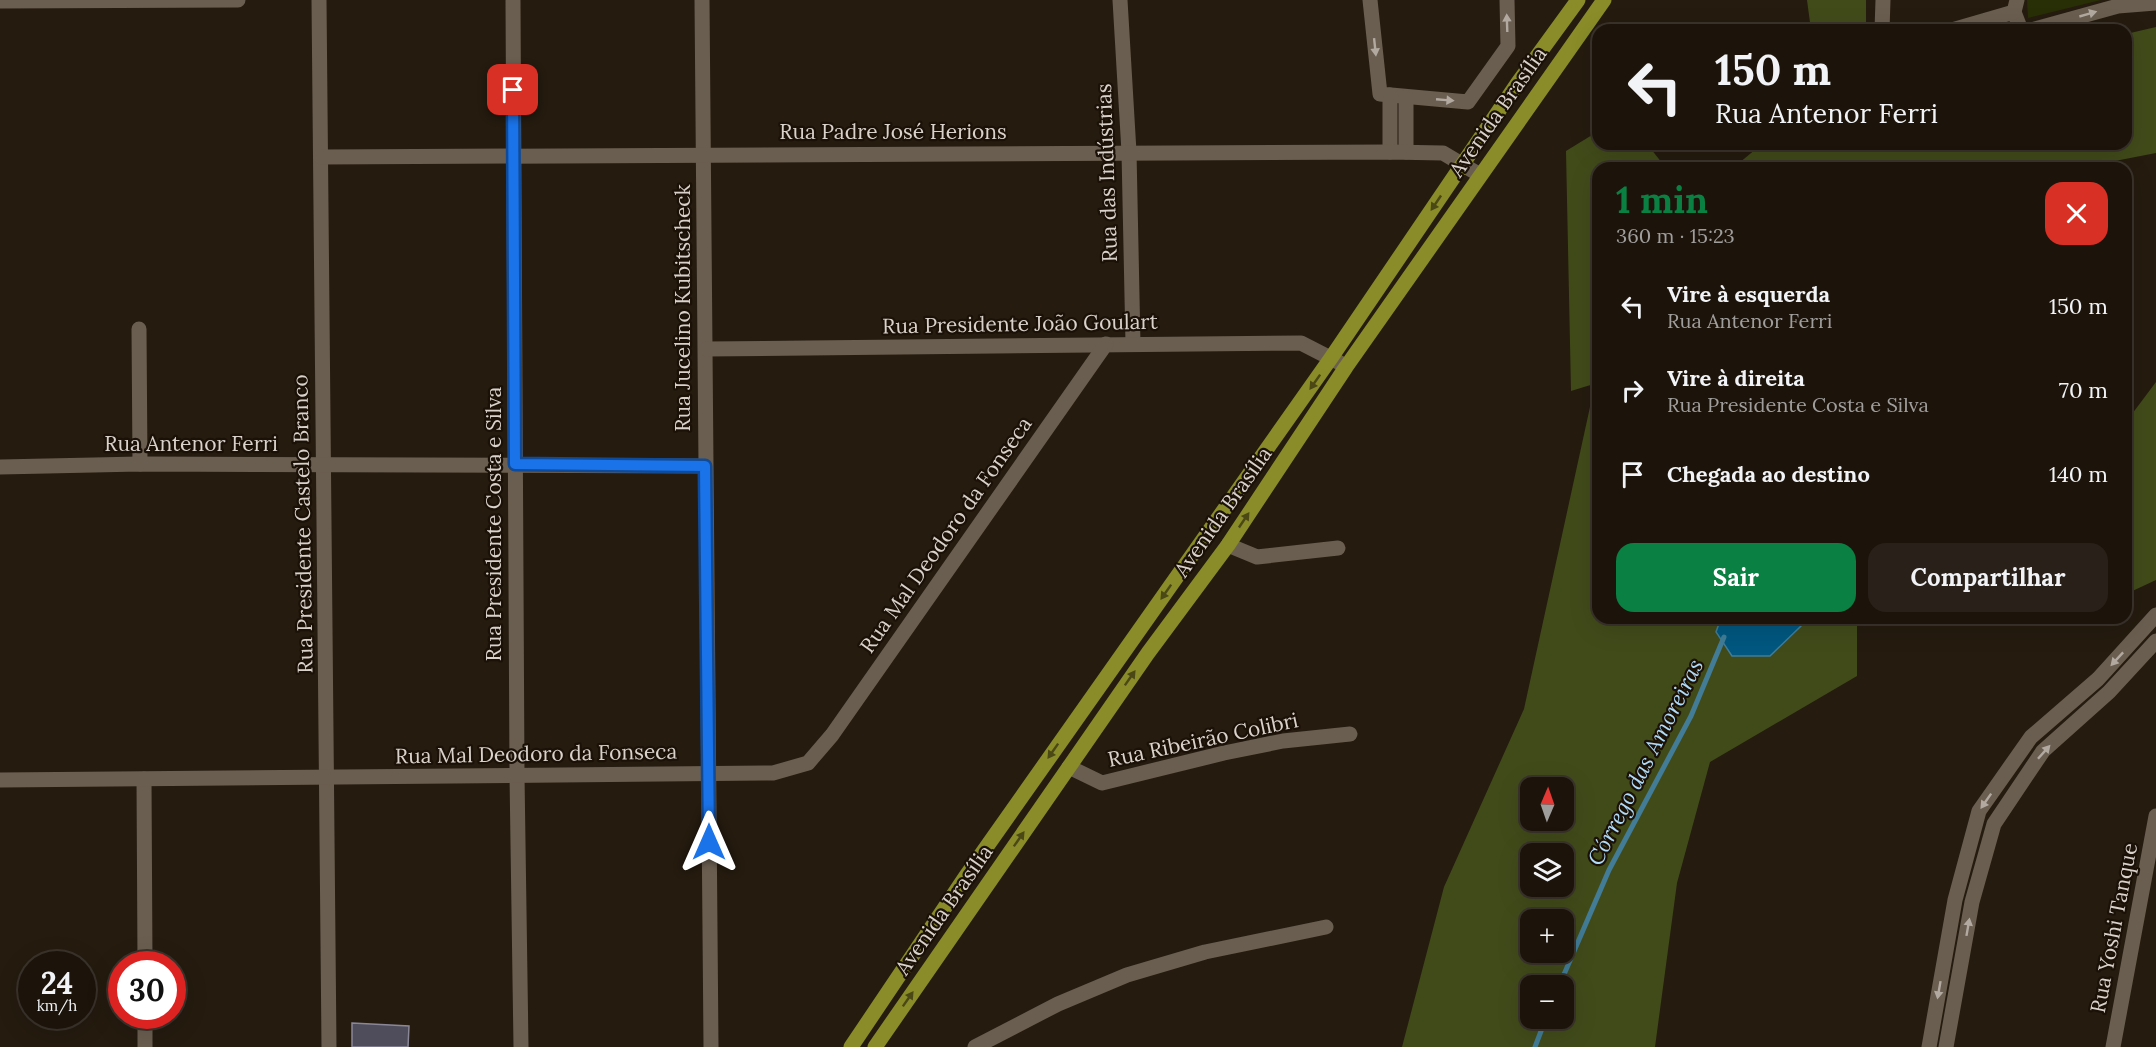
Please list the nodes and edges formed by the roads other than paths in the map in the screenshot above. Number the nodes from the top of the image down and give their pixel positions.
1 (238, 0) edge
2 (319, 0) edge
3 (702, 0) edge
4 (1120, 0) edge
5 (1370, 0) edge
6 (1507, 0) edge
7 (1578, 0) edge
8 (1604, 0) edge
9 (1883, 0) edge
10 (0, 1) edge
11 (513, 1) edge
12 (2117, 3) edge
13 (2156, 3) edge
14 (2016, 6) edge
15 (1882, 24) edge
16 (1968, 24) edge
17 (2020, 24) edge
18 (2050, 24) edge
19 (1385, 95) junction
20 (1406, 97) junction
21 (1129, 152) junction
22 (1398, 152) junction
23 (703, 153) junction
24 (513, 156) junction
25 (321, 157) junction
26 (1462, 164) junction
27 (1480, 175) junction
28 (139, 329) dead end
29 (1106, 344) junction
30 (1133, 344) junction
31 (706, 349) junction
32 (1331, 358) junction
33 (1346, 367) junction
34 (140, 464) junction
35 (515, 464) junction
36 (323, 465) junction
37 (705, 466) junction
38 (0, 467) edge
39 (1228, 545) junction
40 (1338, 548) dead end
41 (2156, 615) edge
42 (2156, 641) edge
43 (1350, 734) dead end
44 (1069, 767) junction
45 (709, 774) junction
46 (517, 775) junction
47 (327, 777) junction
48 (144, 779) junction
49 (0, 780) edge
50 (2156, 816) edge
51 (1326, 927) dead end
52 (145, 951) edge
53 (145, 1029) edge
54 (145, 1047) edge
55 (329, 1047) edge
56 (521, 1047) edge
57 (711, 1047) edge
58 (851, 1047) edge
59 (875, 1047) edge
60 (975, 1047) edge
61 (1929, 1047) edge
62 (1946, 1047) edge
63 (2113, 1047) edge

1 - 10 street
2 - 25 street, Rua Presidente Castelo Branco
3 - 23 street, Rua Jucelino Kubitscheck
4 - 21 street, Rua das Indústrias
5 -> 19 street
20 -> 6 street
7 - 26 main road, Avenida Brasília
8 - 27 main road, Avenida Brasília
9 - 15 street
11 - 24 street, Rua Presidente Costa e Silva
12 - 13 street
18 -> 12 street
14 - 16 street
14 - 17 street
19 - 20 street
19 - 22 street
20 - 22 street
21 - 22 street, Rua Padre José Herions
21 - 23 street, Rua Padre José Herions
21 - 30 street, Rua das Indústrias
22 - 26 street, Rua Padre José Herions
23 - 24 street, Rua Padre José Herions
23 - 31 street, Rua Jucelino Kubitscheck
24 - 25 street, Rua Padre José Herions
24 - 35 street, Rua Presidente Costa e Silva
25 - 36 street, Rua Presidente Castelo Branco
26 - 27 street, Rua Padre José Herions
26 -> 32 main road, Avenida Brasília
27 - 33 main road, Avenida Brasília
28 - 34 street
29 - 30 street, Rua Presidente João Goulart
29 - 31 street, Rua Presidente João Goulart
29 - 45 street, Rua Mal Deodoro da Fonseca
30 - 32 street, Rua Presidente João Goulart
31 - 37 street, Rua Jucelino Kubitscheck
32 - 33 street, Rua Presidente João Goulart
32 -> 58 main road, Avenida Brasília
39 -> 33 main road, Avenida Brasília
34 - 36 street, Rua Antenor Ferri
34 - 38 street, Rua Antenor Ferri
35 - 36 street, Rua Antenor Ferri
35 - 37 street, Rua Antenor Ferri
35 - 46 street, Rua Presidente Costa e Silva
36 - 47 street, Rua Presidente Castelo Branco
37 - 45 street, Rua Jucelino Kubitscheck
39 - 40 street
44 -> 39 main road, Avenida Brasília
41 -> 61 street
62 -> 42 street
43 - 44 street, Rua Ribeirão Colibri
59 -> 44 main road, Avenida Brasília
45 - 46 street, Rua Mal Deodoro da Fonseca
45 - 57 street, Rua Jucelino Kubitscheck
46 - 47 street, Rua Mal Deodoro da Fonseca
46 - 56 street, Rua Presidente Costa e Silva
47 - 48 street, Rua Mal Deodoro da Fonseca
47 - 55 street, Rua Presidente Castelo Branco
48 - 49 street, Rua Mal Deodoro da Fonseca
48 - 52 street
50 - 63 street, Rua Yoshi Tanque
51 - 60 street
53 - 54 street

